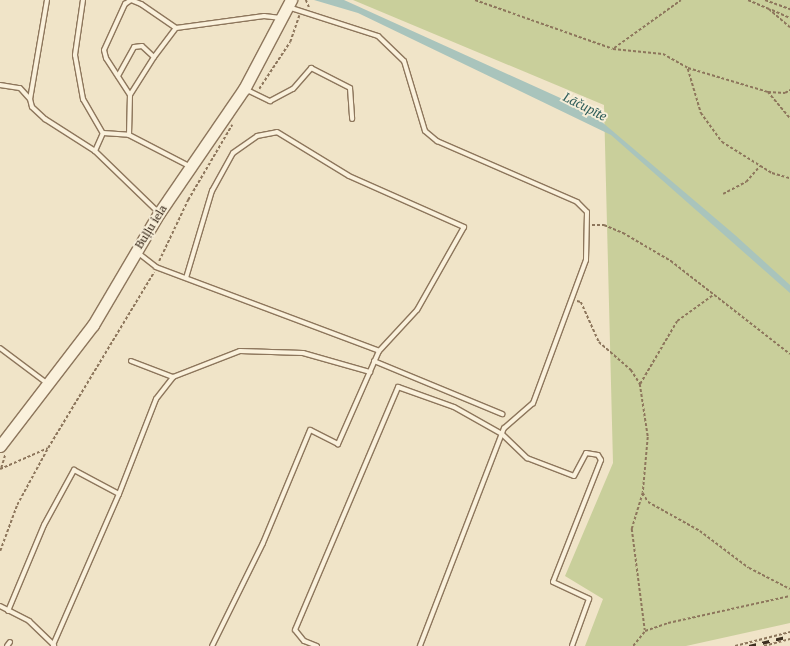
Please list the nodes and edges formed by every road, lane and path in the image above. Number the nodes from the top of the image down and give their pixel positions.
1 (47, 0) edge
2 (83, 0) edge
3 (475, 0) edge
4 (680, 0) edge
5 (748, 0) edge
6 (765, 0) edge
7 (290, 4) edge
8 (769, 9) junction
9 (790, 10) edge
10 (301, 11) junction
11 (283, 18) junction
12 (790, 18) edge
13 (790, 27) edge
14 (176, 28) junction
15 (613, 49) junction
16 (154, 57) junction
17 (688, 68) junction
18 (118, 76) junction
19 (0, 85) edge
20 (790, 90) edge
21 (249, 91) junction
22 (768, 92) junction
23 (130, 95) junction
24 (30, 99) junction
25 (790, 118) edge
26 (352, 119) dead end
27 (235, 120) dead end
28 (103, 133) junction
29 (128, 135) junction
30 (95, 151) junction
31 (760, 166) junction
32 (192, 167) junction
33 (790, 178) edge
34 (723, 194) dead end
35 (159, 213) junction
36 (588, 225) junction
37 (136, 251) junction
38 (156, 267) junction
39 (186, 278) junction
40 (713, 295) junction
41 (571, 299) junction
42 (0, 348) edge
43 (379, 351) junction
44 (790, 354) edge
45 (132, 361) dead end
46 (374, 361) junction
47 (370, 372) junction
48 (173, 377) junction
49 (48, 384) junction
50 (640, 384) junction
51 (502, 414) dead end
52 (502, 434) junction
53 (48, 448) junction
54 (2, 451) edge
55 (0, 470) edge
56 (643, 493) junction
57 (119, 494) junction
58 (0, 551) edge
59 (790, 589) edge
60 (790, 596) edge
61 (0, 606) edge
62 (8, 612) junction
63 (645, 631) junction
64 (790, 632) edge
65 (790, 639) edge
66 (54, 645) edge
67 (212, 646) edge
68 (317, 646) edge
69 (420, 646) edge
70 (572, 646) edge
71 (633, 646) edge
72 (735, 646) edge
73 (764, 646) edge

1 - 24 lane
2 - 28 lane
3 - 15 path
4 - 15 path
5 - 8 path
6 - 9 path
7 - 10 lane
7 - 11 street, Buļļu iela
8 - 12 path
8 - 13 path
10 - 21 path
10 - 36 lane
11 - 14 lane
11 - 21 street, Buļļu iela
14 - 16 lane
14 - 18 lane
15 - 17 path
16 - 18 lane
16 - 23 lane
17 - 22 path
17 - 31 path
18 - 23 lane
19 - 24 lane
20 - 22 path
21 - 26 lane
21 - 32 street, Buļļu iela
22 - 25 path
23 - 29 lane
24 - 30 lane
27 - 38 path
28 - 29 lane
28 - 30 lane
29 - 32 lane
30 - 35 lane
31 - 33 path
31 - 34 path
32 - 35 street, Buļļu iela
35 - 37 street, Buļļu iela
36 - 40 path
36 - 41 lane
37 - 38 lane
37 - 49 street, Buļļu iela
38 - 39 lane
38 - 53 path
39 - 43 lane
39 - 43 lane
40 - 44 path
40 - 50 path
41 - 50 path
41 - 52 lane
42 - 49 lane
43 - 46 lane
45 - 48 lane
46 - 47 lane
46 - 51 lane
47 - 48 lane
47 - 67 lane
48 - 57 lane
49 - 54 street, Buļļu iela
50 - 56 path
52 - 68 lane
52 - 69 lane
52 - 70 lane
53 - 55 path
53 - 58 path
54 - 55 path
56 - 59 path
56 - 63 path
57 - 62 lane
57 - 66 lane
60 - 63 path
61 - 62 lane
62 - 66 lane
63 - 71 path
64 - 72 path
65 - 73 path

